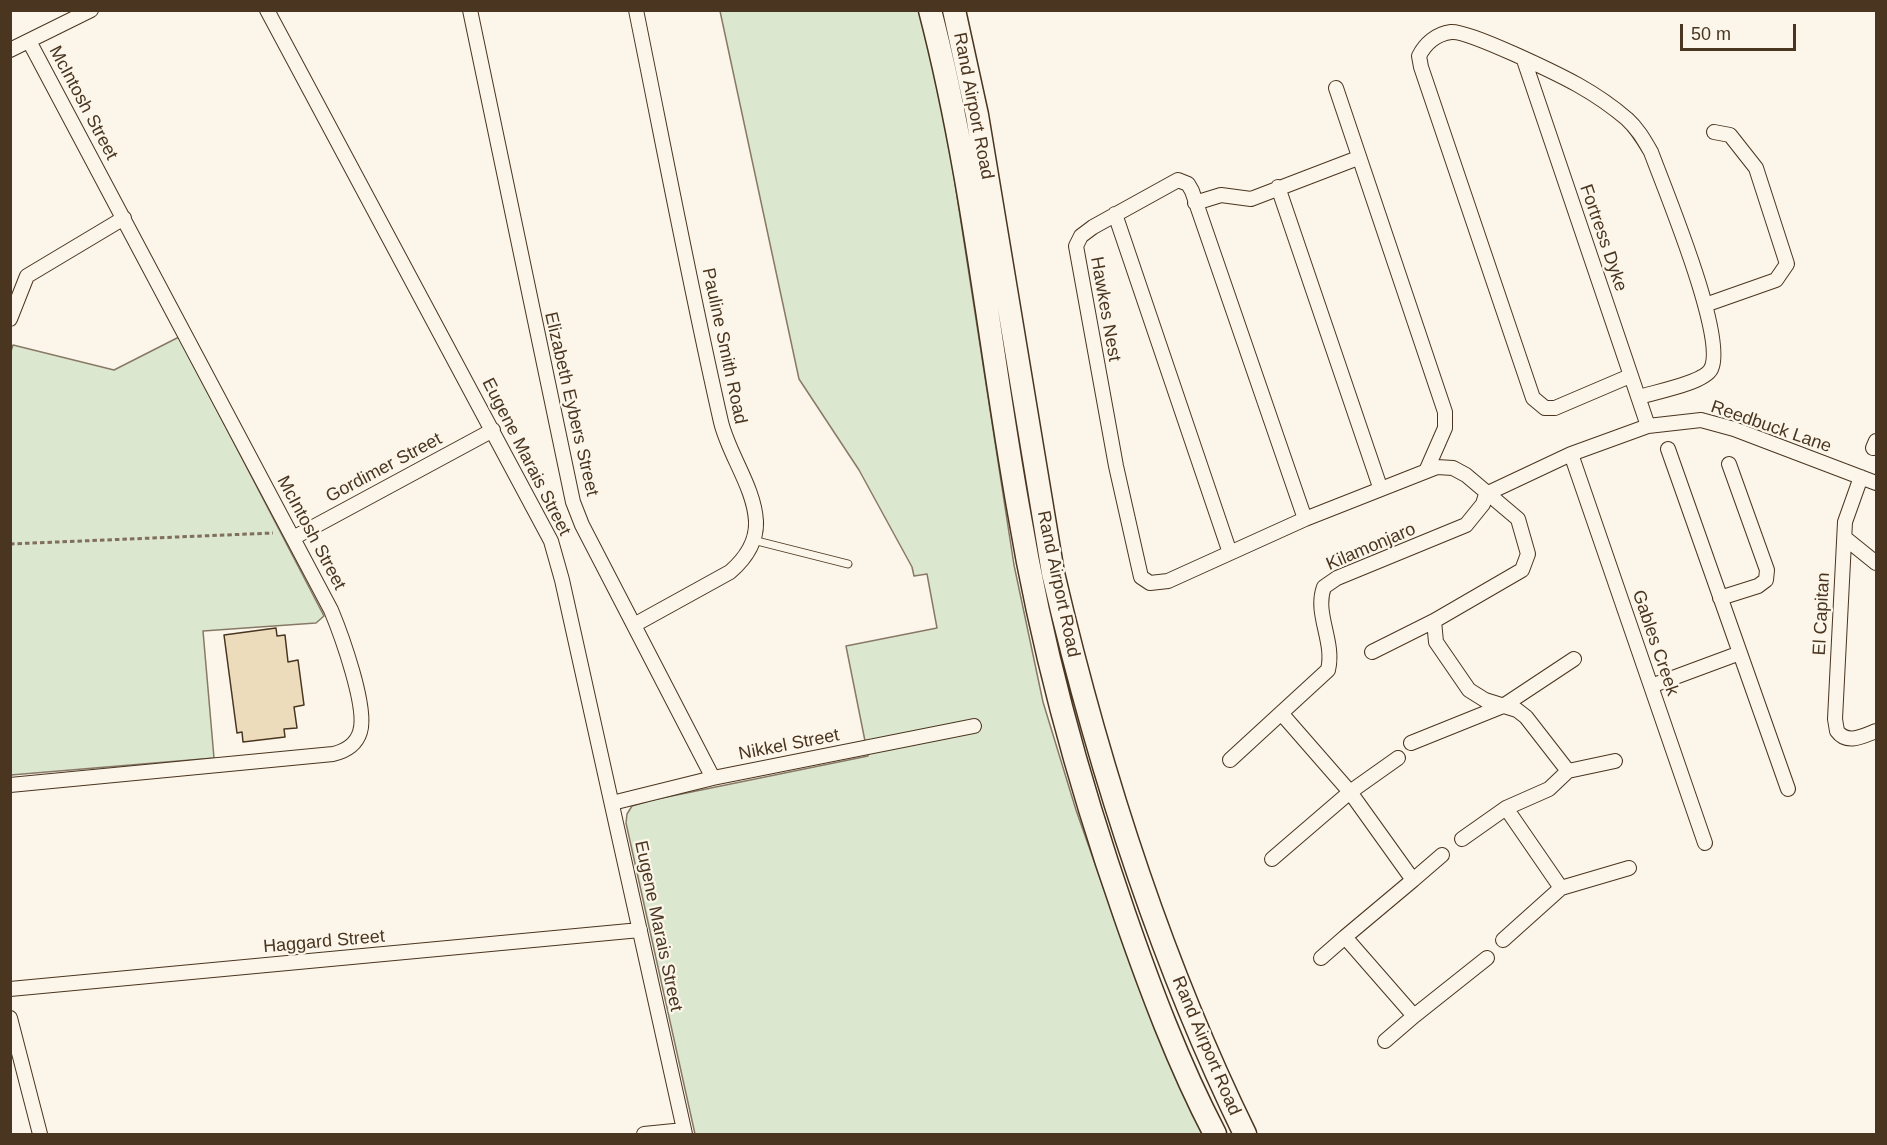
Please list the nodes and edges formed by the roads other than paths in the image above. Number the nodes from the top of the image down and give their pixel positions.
1 (91, 10) edge
2 (267, 10) edge
3 (470, 10) edge
4 (636, 10) edge
5 (930, 10) edge
6 (954, 10) edge
7 (29, 41) junction
8 (10, 50) edge
9 (1524, 60) junction
10 (1336, 88) dead end
11 (1714, 132) dead end
12 (1358, 158) junction
13 (1278, 187) junction
14 (1195, 203) junction
15 (1114, 214) junction
16 (124, 218) junction
17 (1705, 305) junction
18 (10, 319) edge
19 (1630, 376) junction
20 (1639, 397) junction
21 (1648, 426) junction
22 (493, 430) junction
23 (1668, 449) dead end
24 (1571, 454) junction
25 (1729, 464) dead end
26 (1427, 469) junction
27 (1861, 477) junction
28 (1876, 483) edge
29 (1380, 487) junction
30 (1486, 494) junction
31 (1305, 519) junction
32 (292, 535) junction
33 (1845, 538) junction
34 (753, 540) junction
35 (1230, 553) junction
36 (1876, 563) edge
37 (848, 564) dead end
38 (1720, 598) junction
39 (1434, 621) junction
40 (634, 625) junction
41 (1372, 652) dead end
42 (1740, 653) junction
43 (1574, 660) dead end
44 (1651, 686) junction
45 (1503, 706) junction
46 (1281, 713) junction
47 (974, 726) dead end
48 (1876, 731) edge
49 (1411, 743) dead end
50 (1398, 758) dead end
51 (1230, 760) dead end
52 (1616, 761) dead end
53 (1568, 771) junction
54 (713, 778) junction
55 (10, 785) edge
56 (1788, 789) dead end
57 (1350, 792) junction
58 (612, 803) junction
59 (1506, 808) junction
60 (1462, 839) dead end
61 (1705, 843) dead end
62 (1442, 855) dead end
63 (1272, 860) dead end
64 (1629, 868) dead end
65 (1413, 880) junction
66 (1561, 888) junction
67 (640, 930) junction
68 (1344, 937) junction
69 (1503, 940) dead end
70 (1321, 958) dead end
71 (1487, 958) dead end
72 (10, 989) edge
73 (1414, 1016) junction
74 (10, 1018) edge
75 (1385, 1041) dead end
76 (685, 1132) edge
77 (40, 1134) edge
78 (644, 1134) edge
79 (1215, 1134) edge
80 (1245, 1134) edge

1 - 7 street
2 - 22 street, Eugene Marais Street
3 - 40 street, Elizabeth Eybers Street
4 - 34 street, Pauline Smith Road
5 - 79 main road, Rand Airport Road
6 - 80 main road, Rand Airport Road
7 - 8 street
7 - 16 street, McIntosh Street
9 - 17 street
9 - 19 street, Fortress Dyke
9 - 19 street
10 - 12 street
11 - 17 street
12 - 13 street
12 - 26 street
13 - 14 street
13 - 29 street
14 - 15 street, Hawkes Nest
14 - 31 street, Hawkes Nest
15 - 35 street
15 - 35 street, Hawkes Nest
16 - 18 street
16 - 32 street, McIntosh Street
17 - 20 street
19 - 20 street, Fortress Dyke
20 - 21 street, Fortress Dyke
21 - 24 street, Reedbuck Lane
21 - 27 street, Reedbuck Lane
22 - 32 street, Gordimer Street
22 - 58 street, Eugene Marais Street
23 - 38 street
24 - 30 street, Reedbuck Lane
24 - 44 street, Gables Creek
25 - 38 street
26 - 29 street, Hawkes Nest
26 - 30 street, Hawkes Nest
27 - 28 street, Reedbuck Lane
27 - 33 street, El Capitan
29 - 31 street, Hawkes Nest
30 - 39 street, Hawkes Nest
30 - 46 street, Kilamonjaro
31 - 35 street, Hawkes Nest
32 - 55 street, McIntosh Street
33 - 36 street
33 - 48 street, El Capitan
34 - 37 lane
34 - 40 street
38 - 42 street
39 - 41 street, Hawkes Nest
39 - 45 street
40 - 54 street, Elizabeth Eybers Street
42 - 44 street
42 - 56 street
43 - 45 street
44 - 61 street, Gables Creek
45 - 49 street
45 - 53 street
46 - 51 street, Kilamonjaro
46 - 57 street
47 - 54 street, Nikkel Street
50 - 57 street
52 - 53 street
53 - 59 street
54 - 58 street, Nikkel Street
57 - 63 street
57 - 65 street
58 - 67 street, Eugene Marais Street
59 - 60 street
59 - 66 street
62 - 65 street
64 - 66 street
65 - 68 street
66 - 69 street
67 - 72 street, Haggard Street
67 - 76 street, Eugene Marais Street
68 - 70 street
68 - 73 street
71 - 73 street
73 - 75 street
74 - 77 street
76 - 78 street

